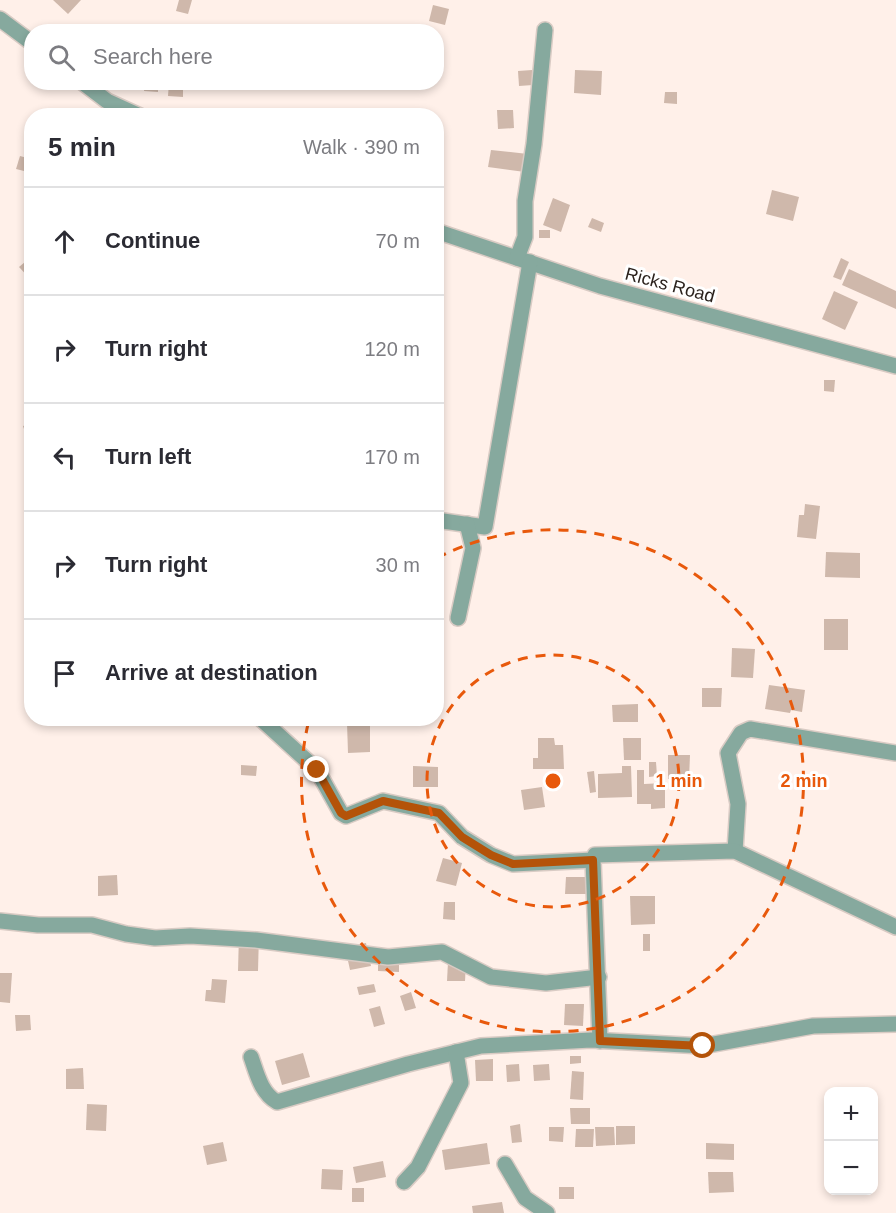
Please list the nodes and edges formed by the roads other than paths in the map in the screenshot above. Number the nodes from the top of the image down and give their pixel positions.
1 (0, 19) edge
2 (544, 30) dead end
3 (24, 37) edge
4 (93, 90) edge
5 (122, 108) edge
6 (444, 234) edge
7 (523, 260) junction
8 (896, 366) edge
9 (444, 521) edge
10 (467, 524) junction
11 (458, 618) dead end
12 (269, 726) edge
13 (891, 752) edge
14 (896, 764) edge
15 (735, 851) junction
16 (593, 860) junction
17 (0, 921) edge
18 (896, 927) edge
19 (598, 977) junction
20 (896, 1024) edge
21 (600, 1041) junction
22 (456, 1052) junction
23 (251, 1058) dead end
24 (505, 1164) dead end
25 (404, 1182) dead end
26 (547, 1213) edge

1 - 3 street
2 - 7 street
4 - 5 street
6 - 7 street, Ricks Road
7 - 8 street, Ricks Road
7 - 10 street
9 - 10 street
10 - 11 street
12 - 16 street
13 - 14 street
13 - 15 street
15 - 16 street
15 - 18 street
16 - 19 street
17 - 19 street
19 - 21 street
20 - 21 street
21 - 22 street
22 - 23 street
22 - 25 street
24 - 26 street

